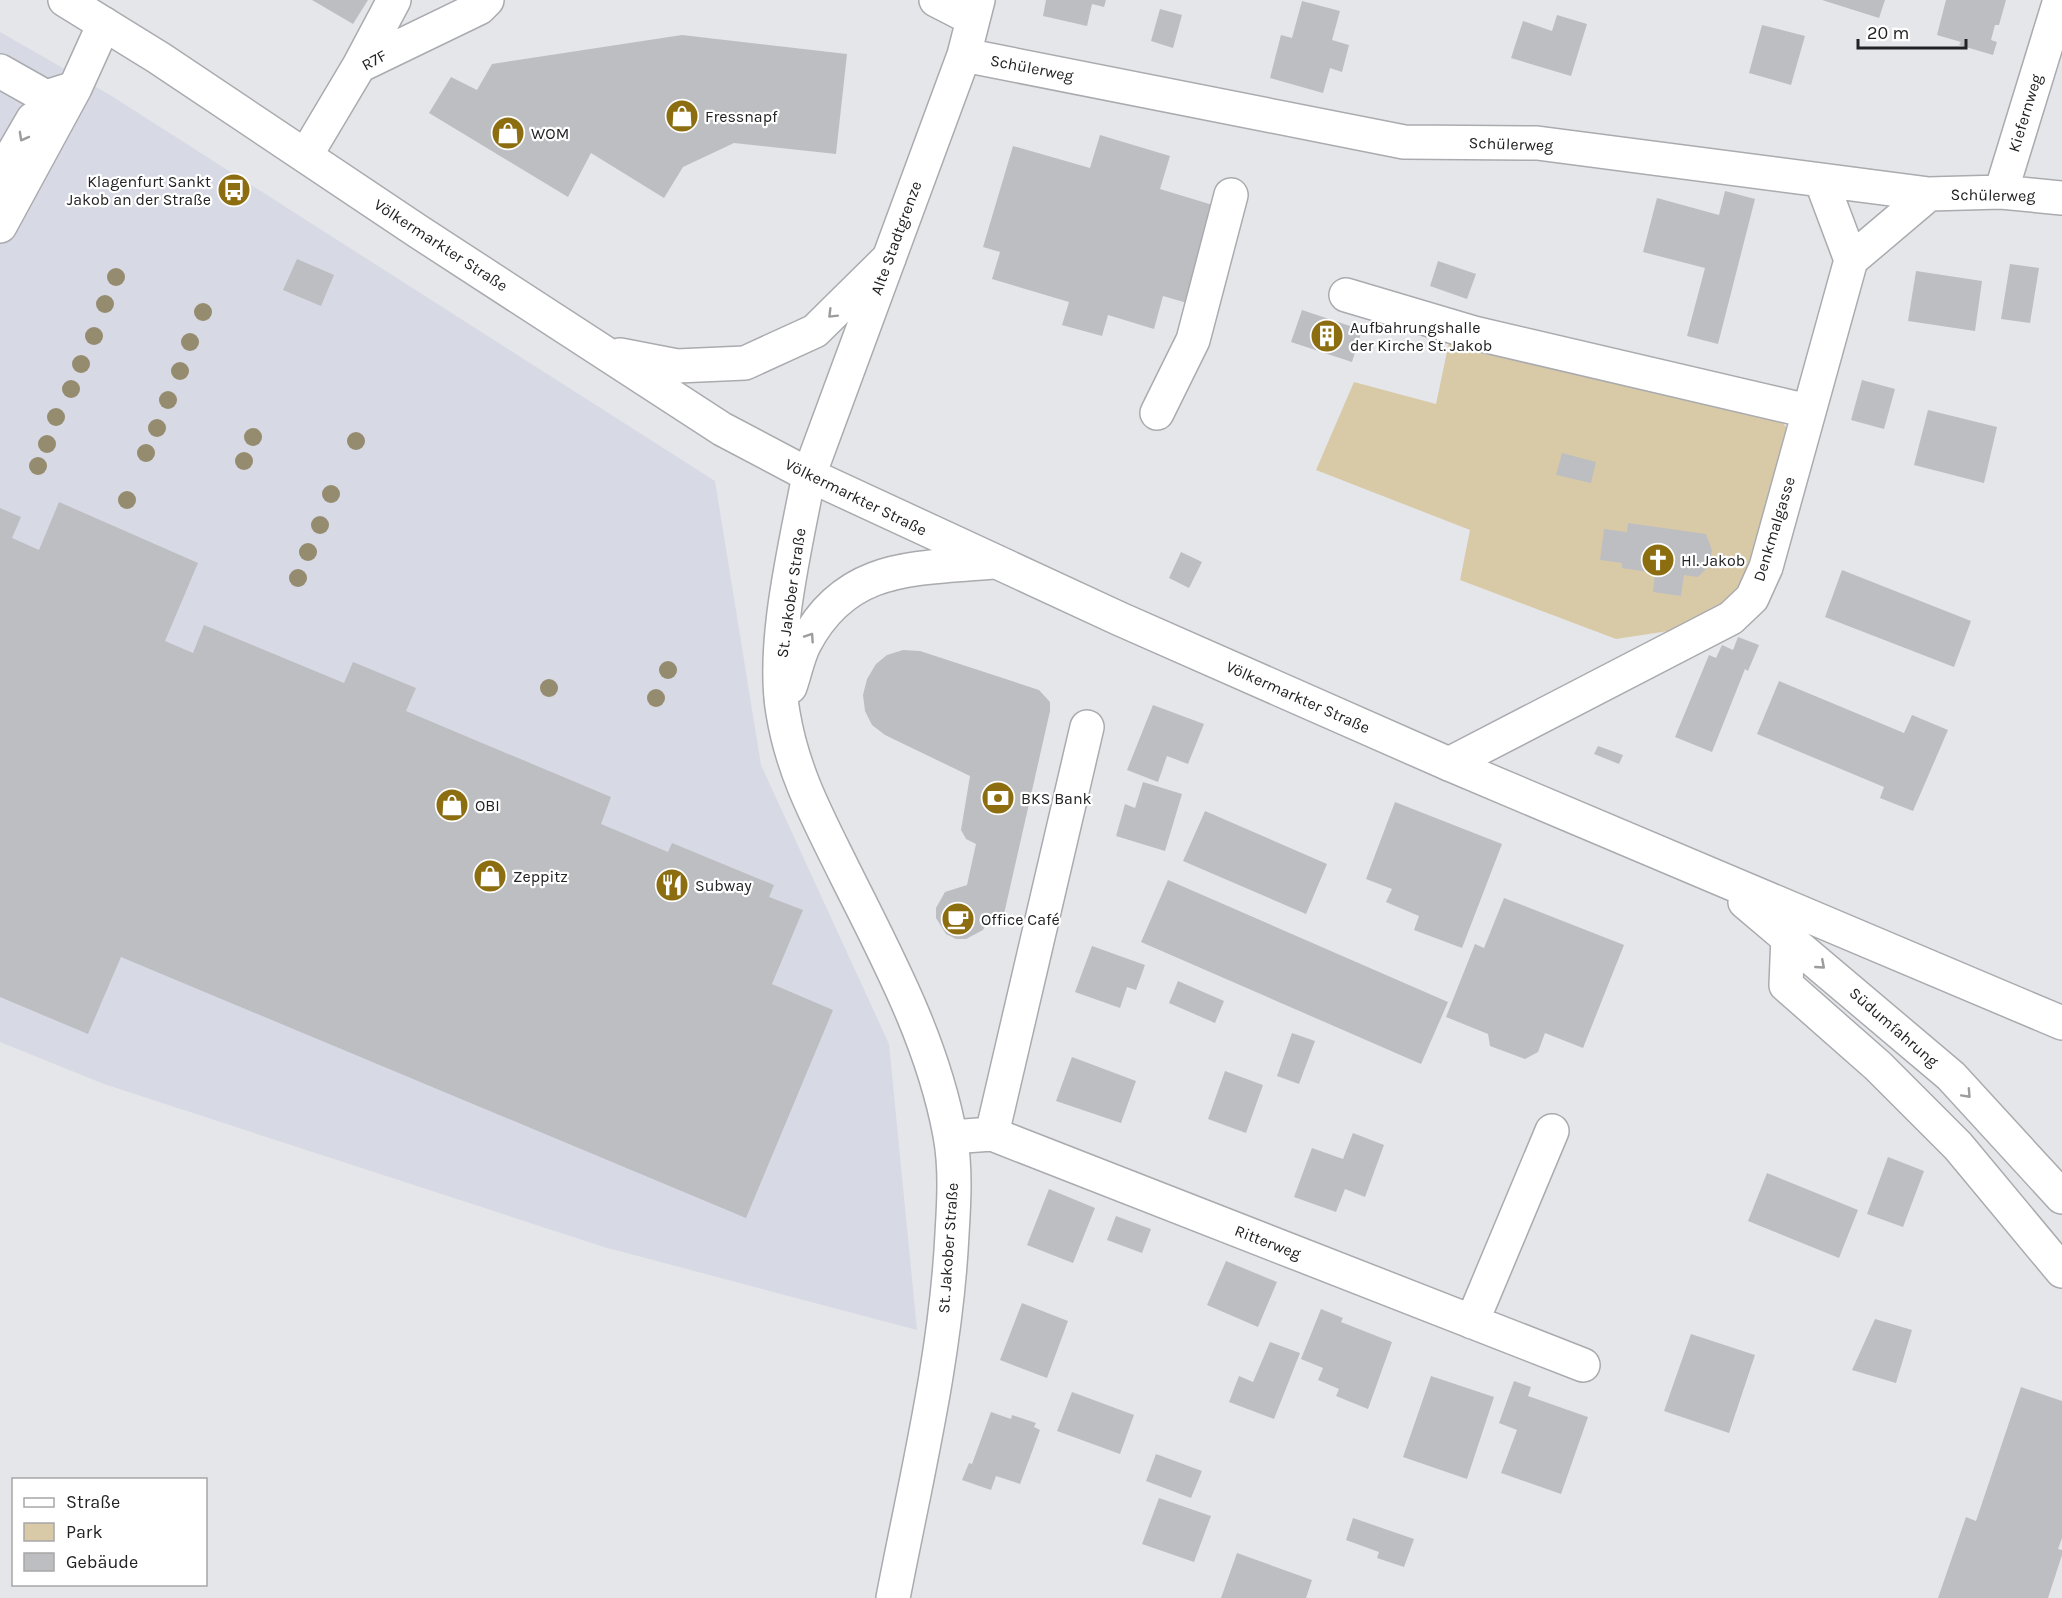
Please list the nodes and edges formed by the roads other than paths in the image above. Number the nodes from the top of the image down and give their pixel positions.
1 (65, 0) edge
2 (394, 0) edge
3 (487, 0) edge
4 (936, 0) edge
5 (2060, 0) edge
6 (976, 9) edge
7 (104, 24) junction
8 (964, 55) junction
9 (359, 66) junction
10 (0, 71) edge
11 (61, 92) junction
12 (306, 155) junction
13 (0, 176) edge
14 (1821, 180) junction
15 (2001, 192) junction
16 (1929, 194) junction
17 (1231, 195) dead end
18 (2062, 198) edge
19 (0, 226) edge
20 (889, 258) junction
21 (1851, 260) junction
22 (1346, 295) dead end
23 (606, 353) junction
24 (1808, 411) junction
25 (1157, 412) dead end
26 (809, 475) junction
27 (994, 562) junction
28 (782, 711) junction
29 (1087, 728) dead end
30 (1449, 764) junction
31 (1711, 874) junction
32 (1788, 936) junction
33 (2062, 1023) edge
34 (1552, 1131) dead end
35 (992, 1134) junction
36 (951, 1137) junction
37 (2062, 1197) edge
38 (2062, 1272) edge
39 (1472, 1322) junction
40 (1583, 1365) dead end
41 (893, 1598) edge

1 - 7 main road, Völkermarkter Straße
2 - 9 main road
3 - 9 main road, R7F
4 - 6 main road
5 - 15 main road, Kiefernweg
6 - 8 main road, Alte Stadtgrenze
7 - 11 main road
7 - 12 main road, Völkermarkter Straße
8 - 14 main road, Schülerweg
8 - 20 main road, Alte Stadtgrenze
9 - 12 main road, R7F
10 - 11 main road
11 -> 13 main road
11 - 19 main road
12 - 23 main road, Völkermarkter Straße
14 - 16 main road, Schülerweg
14 - 21 main road
15 - 16 main road, Schülerweg
15 - 18 main road, Schülerweg
16 - 21 main road
17 - 25 main road
20 -> 23 main road
20 - 26 main road, Alte Stadtgrenze
21 - 24 main road, Denkmalgasse
22 - 24 main road
23 - 26 main road, Völkermarkter Straße
24 - 30 main road, Denkmalgasse
26 - 27 main road, Völkermarkter Straße
26 - 28 main road, St. Jakober Straße
28 -> 27 main road, St. Jakober Straße
27 - 30 main road, Völkermarkter Straße
28 - 36 main road, St. Jakober Straße
29 - 35 main road
30 - 31 main road, Völkermarkter Straße
31 - 32 main road, Südumfahrung
31 - 33 main road, Völkermarkter Straße
32 -> 37 main road, Südumfahrung
32 - 38 main road
34 - 39 main road
35 - 36 main road, Ritterweg
35 - 39 main road, Ritterweg
36 - 41 main road, St. Jakober Straße
39 - 40 main road, Ritterweg

